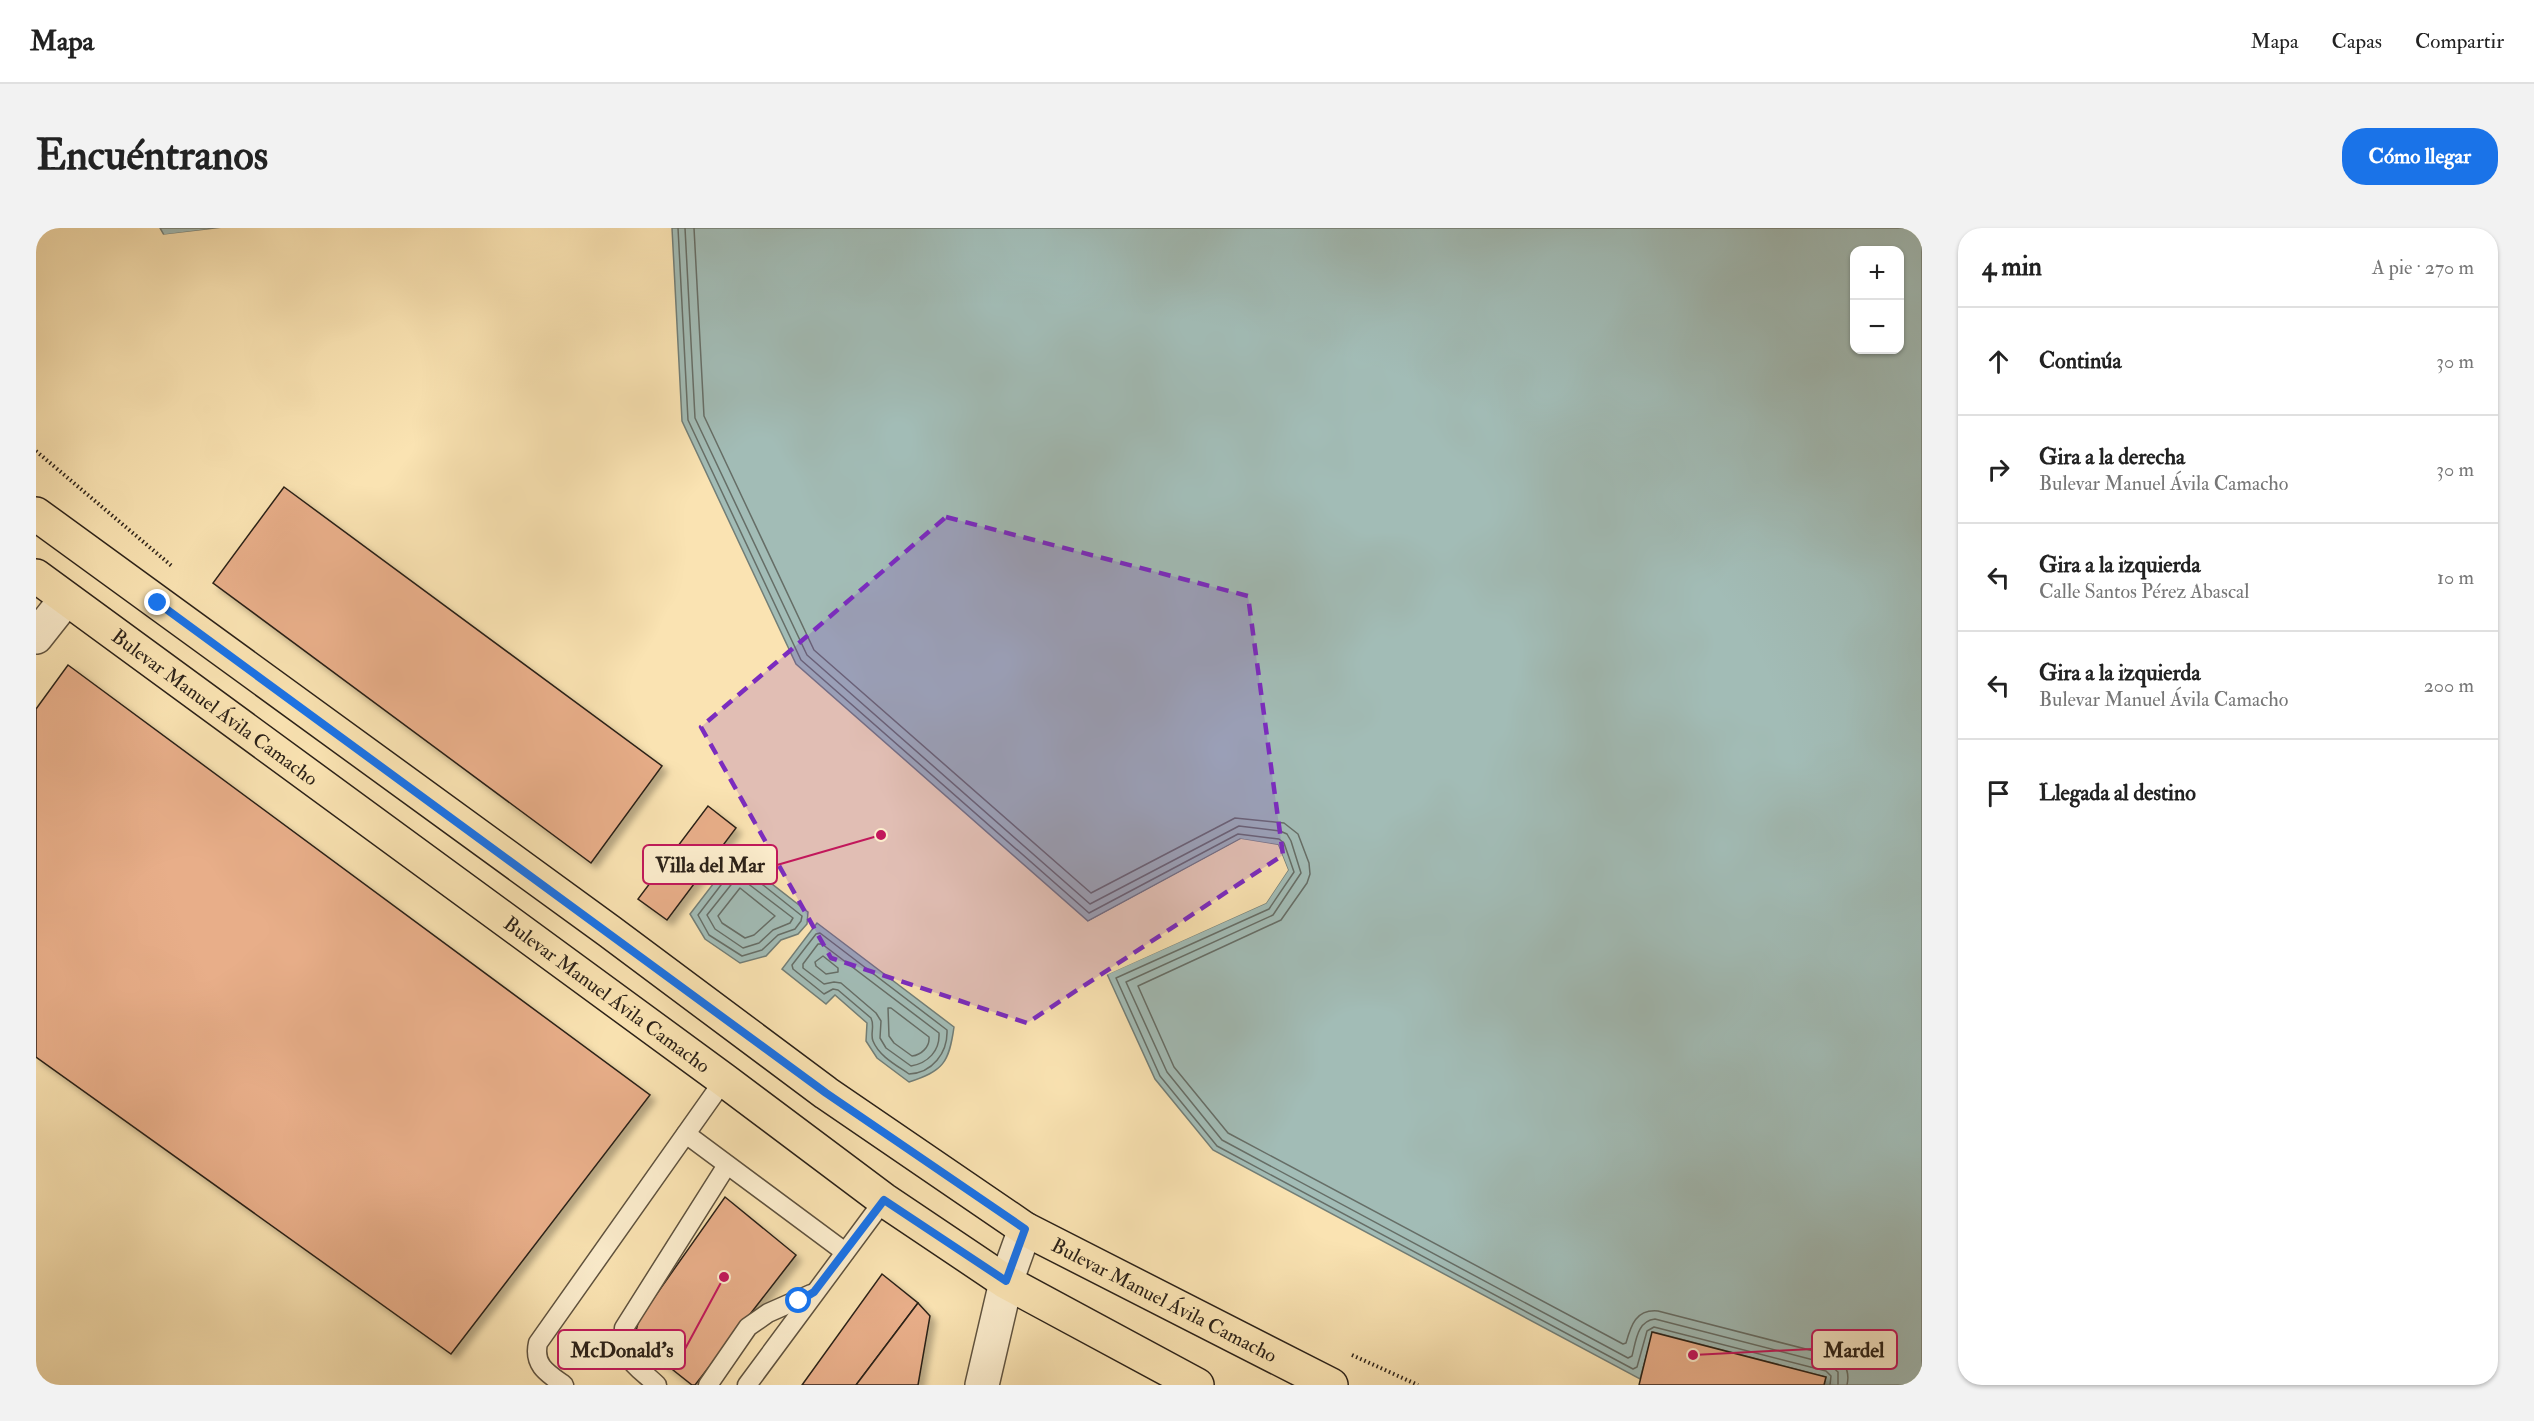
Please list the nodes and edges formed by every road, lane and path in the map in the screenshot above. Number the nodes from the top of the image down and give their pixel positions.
1 (36, 451) edge
2 (36, 514) edge
3 (180, 574) dead end
4 (36, 576) edge
5 (66, 599) junction
6 (36, 637) edge
7 (724, 1080) junction
8 (686, 1134) junction
9 (727, 1165) junction
10 (884, 1200) junction
11 (1025, 1229) junction
12 (844, 1252) junction
13 (1006, 1281) junction
14 (814, 1292) junction
15 (1343, 1351) dead end
16 (564, 1385) edge
17 (657, 1385) edge
18 (708, 1385) edge
19 (747, 1385) edge
20 (982, 1385) edge
21 (1197, 1385) edge
22 (1332, 1385) edge
23 (1418, 1385) edge

1 - 3 path
2 - 11 main road, Bulevar Manuel Ávila Camacho
4 - 5 main road, Bulevar Manuel Ávila Camacho
5 - 6 street
5 - 7 main road, Bulevar Manuel Ávila Camacho
7 - 8 lane
7 - 10 main road, Bulevar Manuel Ávila Camacho
8 - 9 lane
8 - 16 lane
9 - 12 lane
9 - 17 lane
10 - 12 lane
10 - 13 main road, Bulevar Manuel Ávila Camacho
11 - 13 street
11 - 22 main road, Bulevar Manuel Ávila Camacho
12 - 14 lane
13 - 20 street
13 - 21 main road, Bulevar Manuel Ávila Camacho
14 - 18 lane
14 - 19 lane
15 - 23 path

